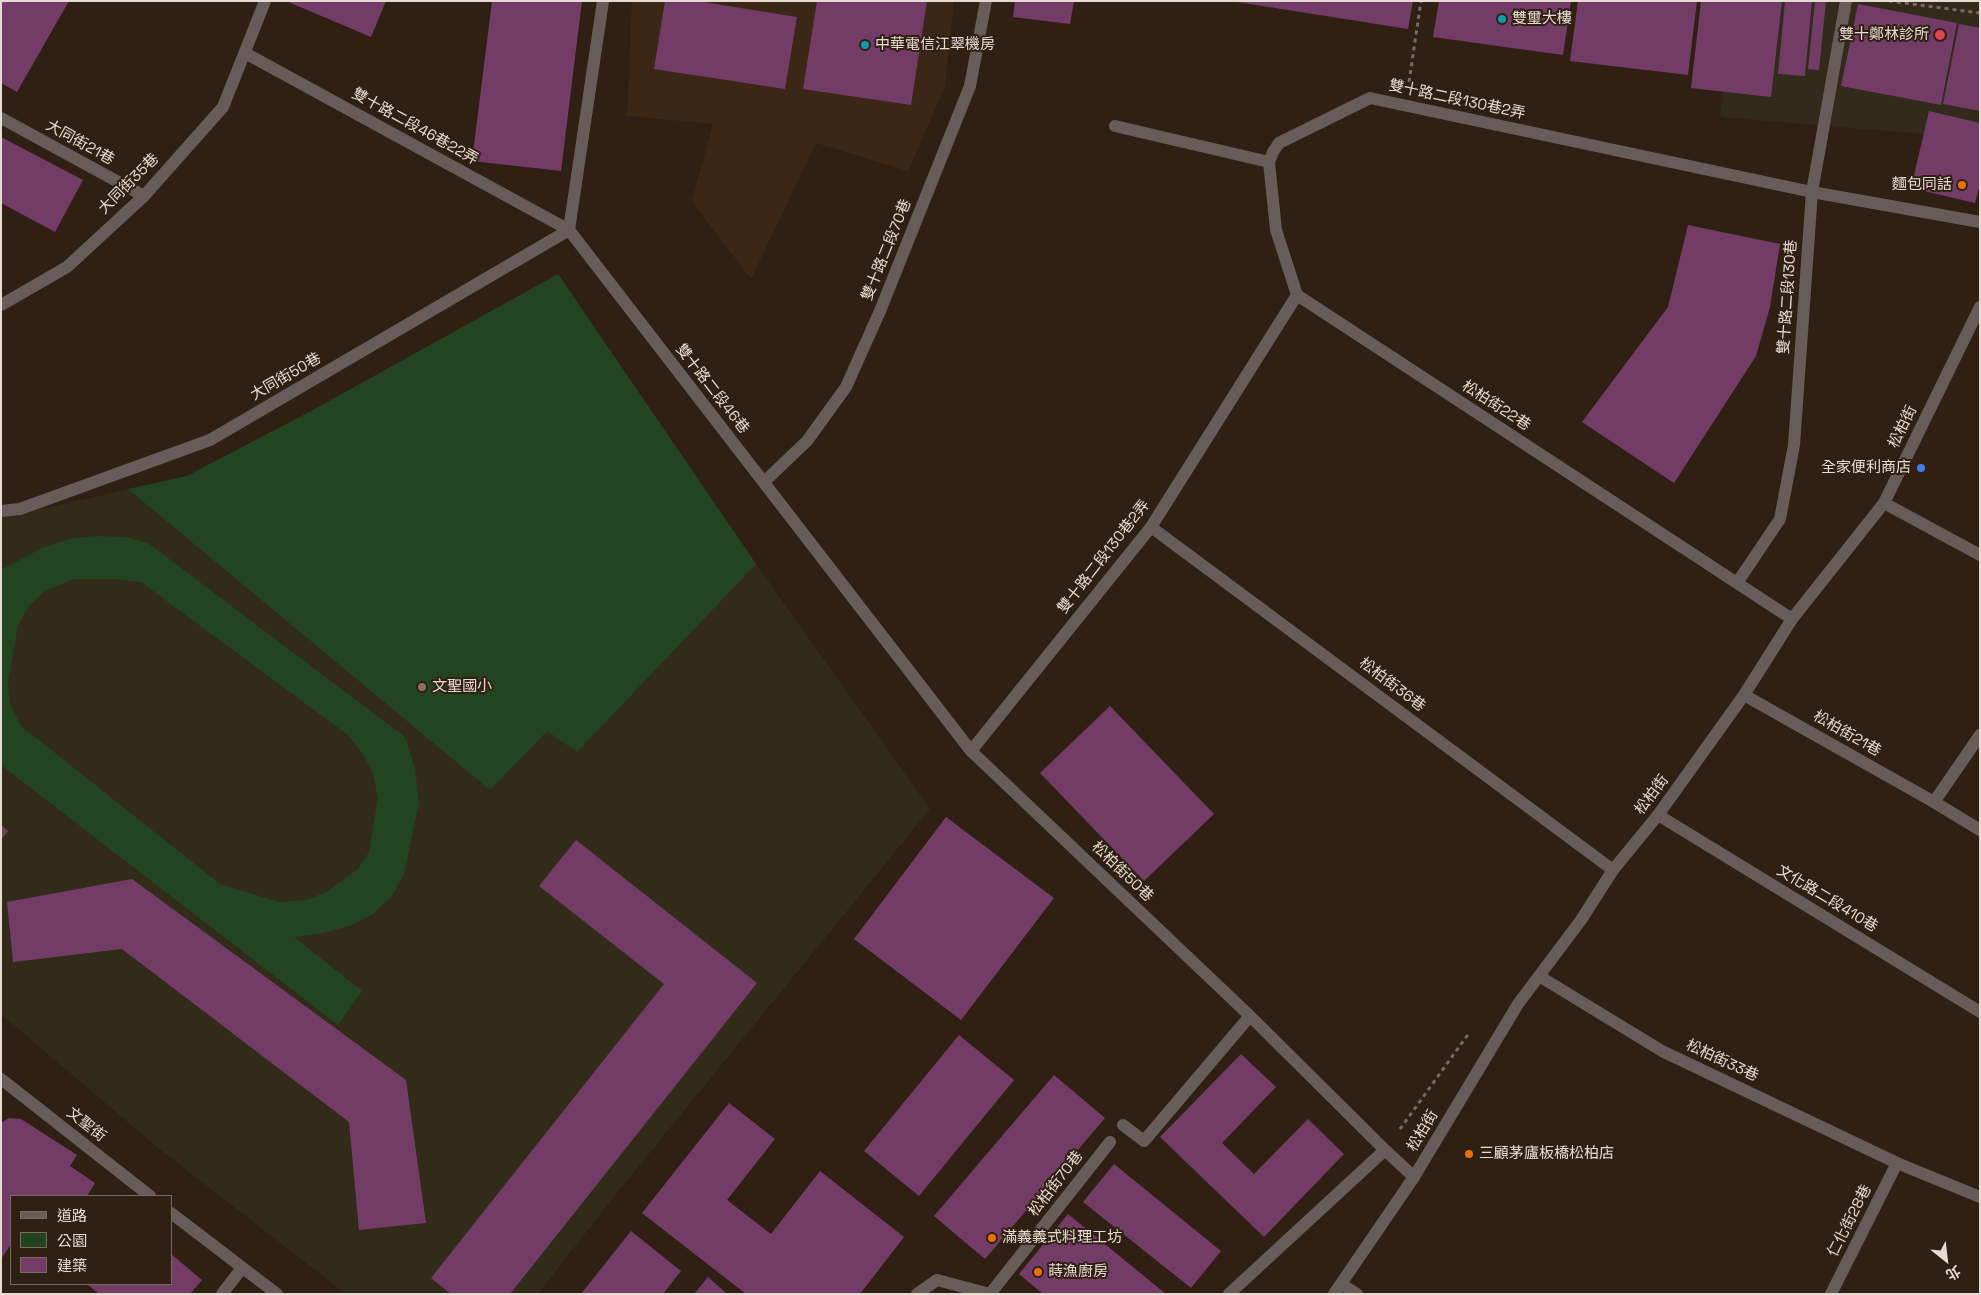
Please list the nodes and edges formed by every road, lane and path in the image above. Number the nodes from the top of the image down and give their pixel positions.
1 (264, 1) edge
2 (603, 1) edge
3 (986, 1) edge
4 (1421, 1) edge
5 (1846, 1) edge
6 (1889, 1) edge
7 (1980, 13) edge
8 (245, 53) junction
9 (1406, 106) junction
10 (1, 118) edge
11 (1115, 126) dead end
12 (1270, 162) junction
13 (1812, 192) junction
14 (144, 196) junction
15 (1980, 222) edge
16 (569, 230) junction
17 (1296, 296) junction
18 (1, 305) edge
19 (1980, 308) edge
20 (764, 482) junction
21 (1884, 503) junction
22 (1, 511) edge
23 (1151, 527) junction
24 (1980, 555) edge
25 (1737, 583) junction
26 (1792, 618) junction
27 (1744, 695) junction
28 (1980, 735) edge
29 (971, 751) junction
30 (1934, 802) junction
31 (1658, 815) junction
32 (1980, 830) edge
33 (1613, 870) junction
34 (1539, 976) junction
35 (1980, 1012) edge
36 (1250, 1016) junction
37 (1, 1079) edge
38 (1122, 1125) dead end
39 (1110, 1142) dead end
40 (1385, 1150) junction
41 (1897, 1163) junction
42 (1414, 1177) junction
43 (149, 1195) edge
44 (1980, 1197) edge
45 (172, 1214) edge
46 (242, 1268) junction
47 (1337, 1289) edge
48 (222, 1294) edge
49 (277, 1294) edge
50 (918, 1294) edge
51 (990, 1294) edge
52 (1229, 1294) edge
53 (1357, 1294) edge
54 (1831, 1294) edge

1 - 8 street, 大同街35巷
2 - 16 street
3 - 20 street, 雙十路二段70巷
4 - 9 path
5 - 13 street, 雙十路二段130巷
6 - 7 path
8 - 14 street, 大同街35巷
8 - 16 street, 雙十路二段46巷22弄
9 - 12 street, 雙十路二段130巷2弄
9 - 13 street, 雙十路二段130巷2弄
10 - 14 street, 大同街21巷
11 - 12 street
12 - 17 street
13 - 15 street, 雙十路二段130巷2弄
13 - 25 street, 雙十路二段130巷
14 - 18 street, 大同街35巷
16 - 20 street, 雙十路二段46巷
16 - 22 street, 大同街50巷
17 - 23 street, 雙十路二段130巷2弄
17 - 25 street, 松柏街22巷
19 - 21 street, 松柏街
20 - 29 street, 雙十路二段46巷
21 - 24 street
21 - 26 street, 松柏街
23 - 29 street, 雙十路二段130巷2弄
23 - 33 street, 松柏街36巷
25 - 26 street, 松柏街22巷
26 - 27 street, 松柏街
27 - 30 street, 松柏街21巷
27 - 31 street, 松柏街
28 - 30 street
29 - 36 street, 松柏街50巷
30 - 32 street, 松柏街21巷
31 - 33 street, 松柏街
31 - 35 street, 文化路二段410巷
33 - 34 street, 松柏街
34 - 41 street, 松柏街33巷
34 - 42 street, 松柏街
36 - 38 street
36 - 40 street, 松柏街50巷
37 - 43 street, 文聖街
39 - 51 street, 松柏街70巷
40 - 42 street, 松柏街50巷
40 - 52 street
41 - 44 street, 松柏街33巷
41 - 54 street, 仁化街28巷
42 - 47 street, 松柏街
45 - 46 street
46 - 48 street
46 - 49 street
47 - 53 street
50 - 51 street, 松柏街70巷

